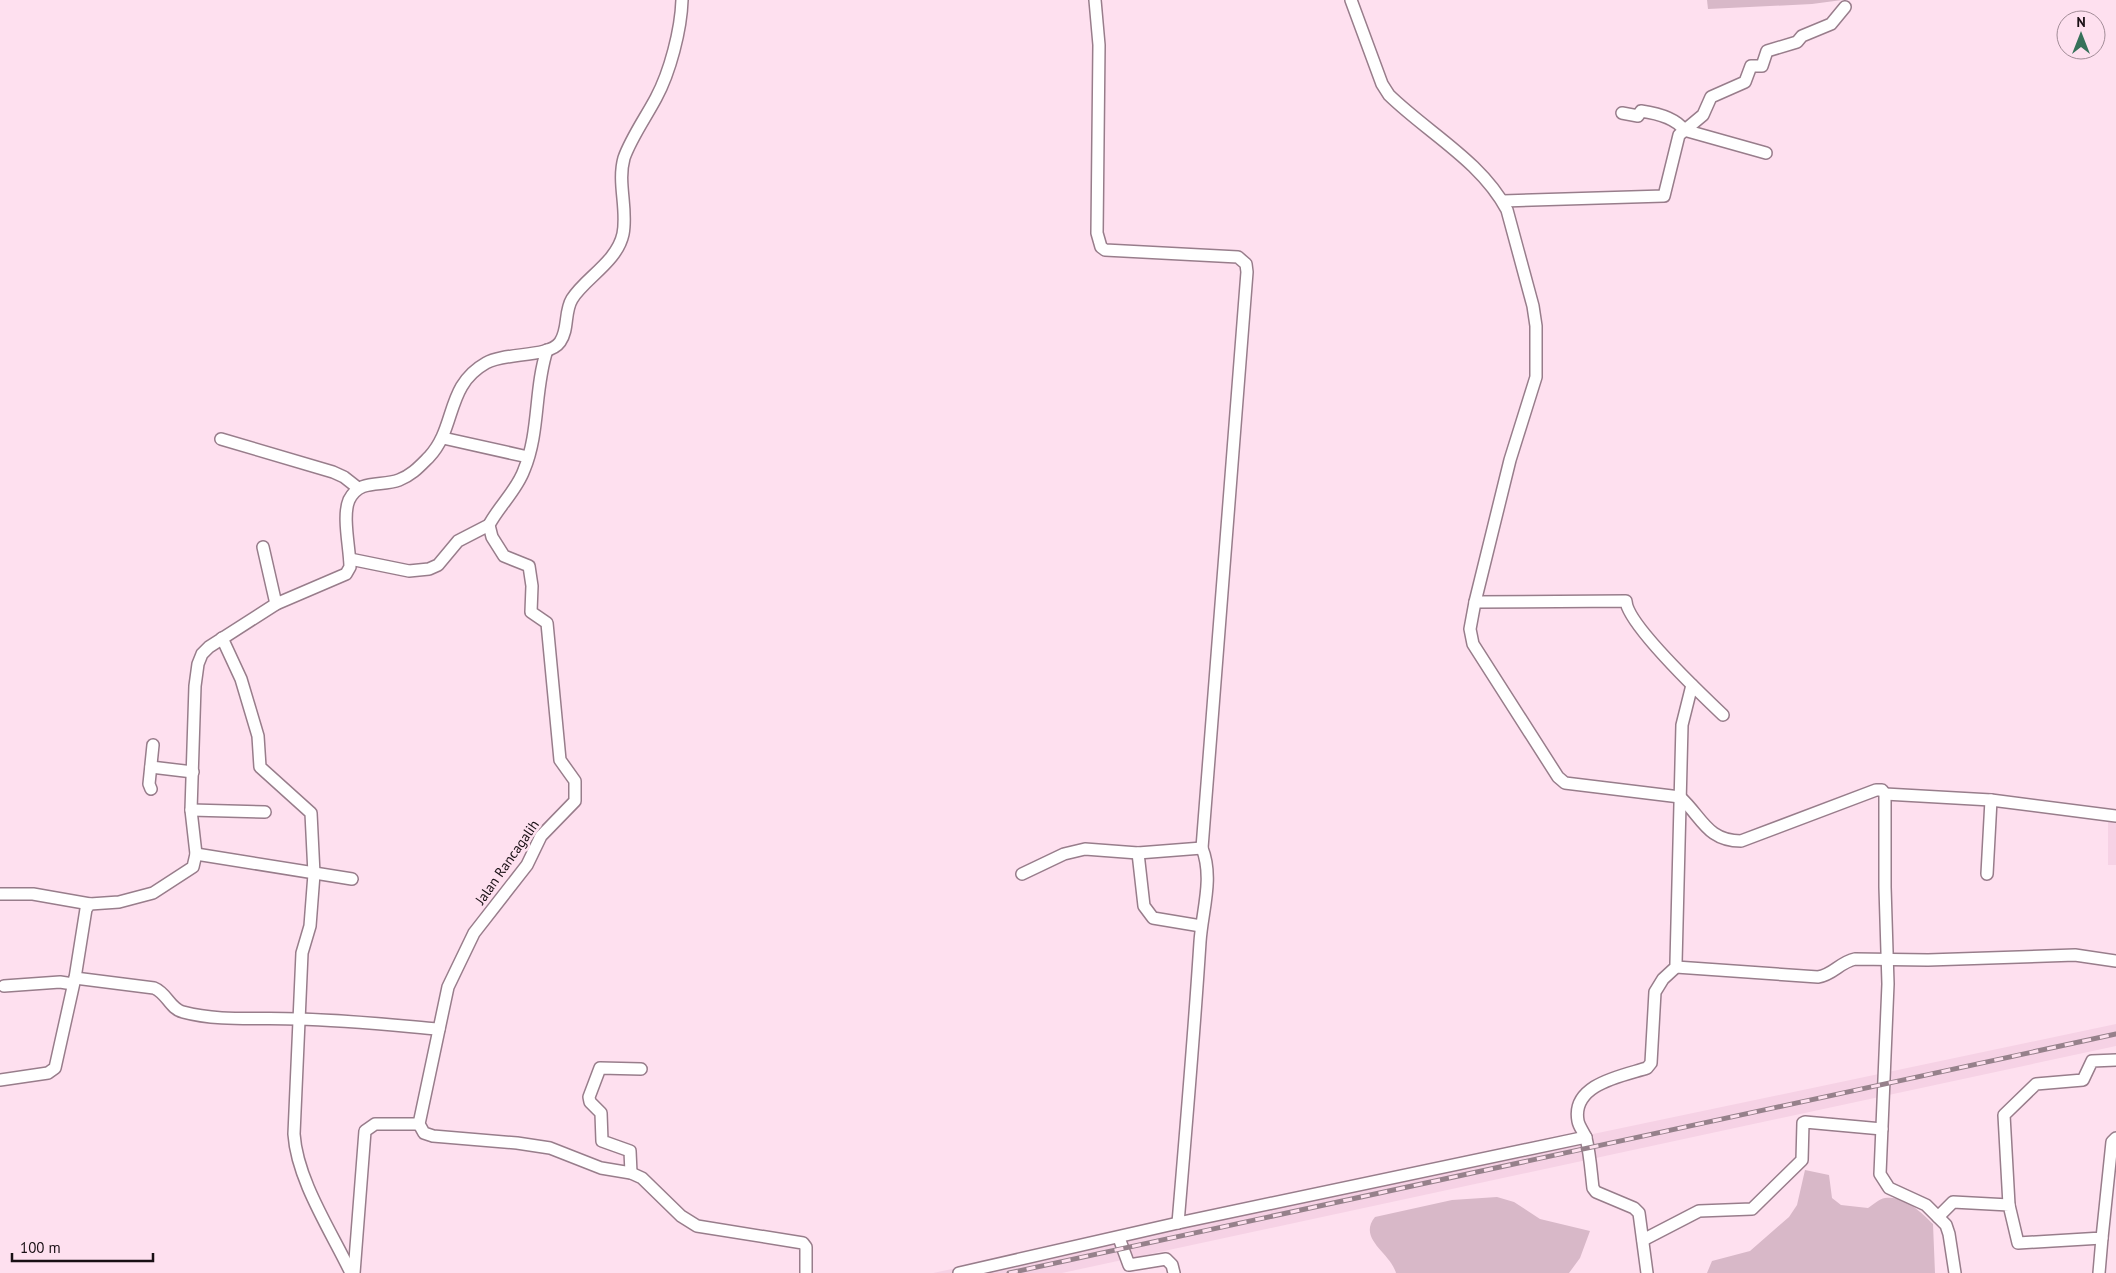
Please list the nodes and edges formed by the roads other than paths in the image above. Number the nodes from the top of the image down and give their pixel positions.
1 (682, 0) edge
2 (1095, 0) edge
3 (1351, 0) edge
4 (1844, 7) dead end
5 (1622, 113) dead end
6 (1684, 130) junction
7 (1766, 153) dead end
8 (1503, 201) junction
9 (547, 350) junction
10 (443, 438) junction
11 (221, 439) dead end
12 (528, 456) junction
13 (358, 488) junction
14 (489, 524) junction
15 (263, 547) dead end
16 (350, 560) junction
17 (1475, 602) junction
18 (276, 604) junction
19 (222, 638) junction
20 (1692, 685) junction
21 (1723, 714) dead end
22 (153, 745) dead end
23 (151, 767) junction
24 (193, 772) junction
25 (150, 789) dead end
26 (1885, 794) junction
27 (1680, 797) junction
28 (1991, 800) junction
29 (191, 810) junction
30 (265, 812) dead end
31 (2116, 816) edge
32 (1202, 848) junction
33 (1138, 853) junction
34 (196, 854) junction
35 (314, 874) junction
36 (1022, 874) dead end
37 (1986, 874) dead end
38 (352, 879) dead end
39 (0, 894) edge
40 (90, 904) junction
41 (1201, 926) junction
42 (1888, 960) junction
43 (2116, 961) edge
44 (1676, 967) junction
45 (74, 981) junction
46 (4, 986) dead end
47 (299, 1018) junction
48 (439, 1028) junction
49 (2116, 1060) edge
50 (641, 1069) dead end
51 (0, 1080) edge
52 (419, 1124) junction
53 (1882, 1128) junction
54 (1586, 1137) junction
55 (2116, 1138) edge
56 (631, 1173) junction
57 (2009, 1205) junction
58 (1938, 1216) junction
59 (1178, 1223) junction
60 (1119, 1238) junction
61 (2102, 1238) junction
62 (1643, 1240) junction
63 (353, 1273) edge
64 (806, 1273) edge
65 (960, 1273) edge
66 (1174, 1273) edge
67 (1646, 1273) edge
68 (1955, 1273) edge
69 (2099, 1273) edge

1 - 9 street
2 - 32 street
3 - 8 street
4 - 6 street
5 - 6 street
6 - 7 street
6 - 8 street
8 - 17 street
9 - 10 street
9 - 12 street
10 - 12 street
10 - 13 street
11 - 13 street
12 - 14 street
13 - 16 street
14 - 16 street
14 - 48 street, Jalan Rancagalih
15 - 18 street
16 - 18 street
17 - 20 street
17 - 27 street
18 - 19 street
19 - 24 street
19 - 35 street
20 - 21 street
20 - 27 street
22 - 23 street
23 - 24 street
23 - 25 street
24 - 29 street
26 - 27 street
26 - 28 street
26 - 42 street
27 - 44 street
28 - 31 street
28 - 37 street
29 - 30 street
29 - 34 street
32 - 33 street
32 - 41 street
33 - 36 street
33 - 41 street
34 - 35 street
34 - 40 street
35 - 38 street
35 - 47 street
39 - 40 street
40 - 45 street
41 - 59 street
42 - 43 street
42 - 44 street
42 - 53 street
44 - 54 street
45 - 46 street
45 - 47 street
45 - 51 street
47 - 48 street
47 - 63 street
48 - 52 street, Jalan Rancagalih
49 - 57 street
50 - 56 street
52 - 56 street
52 - 63 street
53 - 58 street
53 - 62 street
54 - 59 street
54 - 62 street
55 - 61 street
56 - 64 street
57 - 58 street
57 - 61 street
58 - 68 street
59 - 60 street
60 - 65 street
60 - 66 street
61 - 69 street
62 - 67 street

